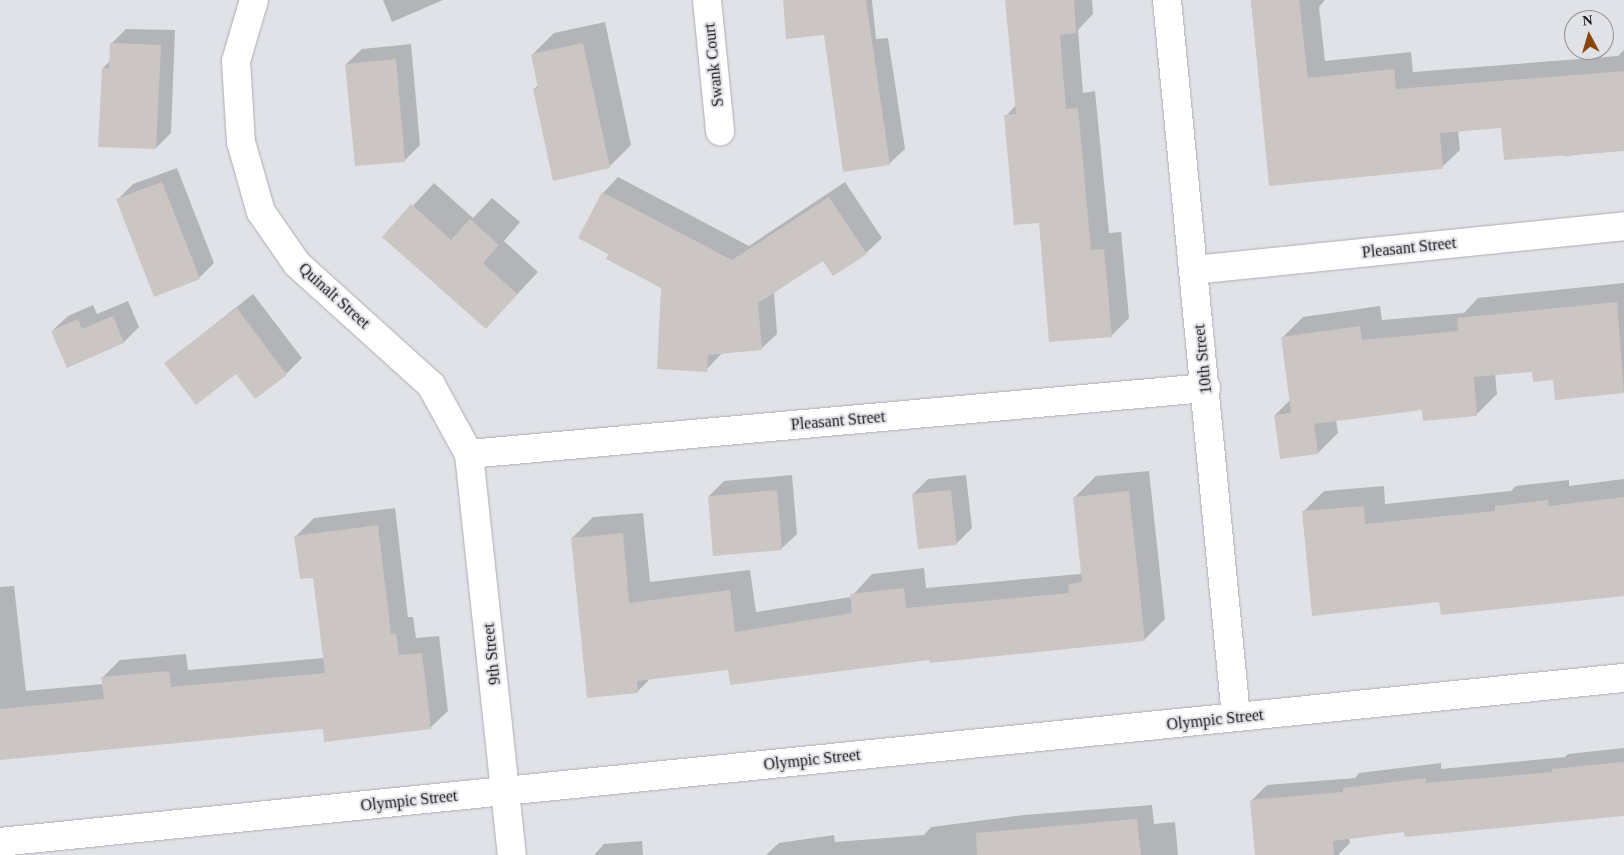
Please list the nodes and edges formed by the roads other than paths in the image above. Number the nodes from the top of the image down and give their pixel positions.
1 (254, 0) edge
2 (707, 0) edge
3 (1167, 0) edge
4 (720, 130) dead end
5 (1624, 226) edge
6 (1194, 270) junction
7 (1206, 388) junction
8 (469, 454) junction
9 (1624, 678) edge
10 (1236, 717) junction
11 (506, 791) junction
12 (0, 842) edge
13 (512, 855) edge

1 - 8 street, Quinalt Street
2 - 4 street, Swank Court
3 - 6 street, 10th Street
5 - 6 street, Pleasant Street
6 - 7 street, 10th Street
7 - 8 street, Pleasant Street
7 - 10 street, 10th Street
8 - 11 street, 9th Street
9 - 10 street, Olympic Street
10 - 11 street, Olympic Street
11 - 12 street, Olympic Street
11 - 13 street, 9th Street

